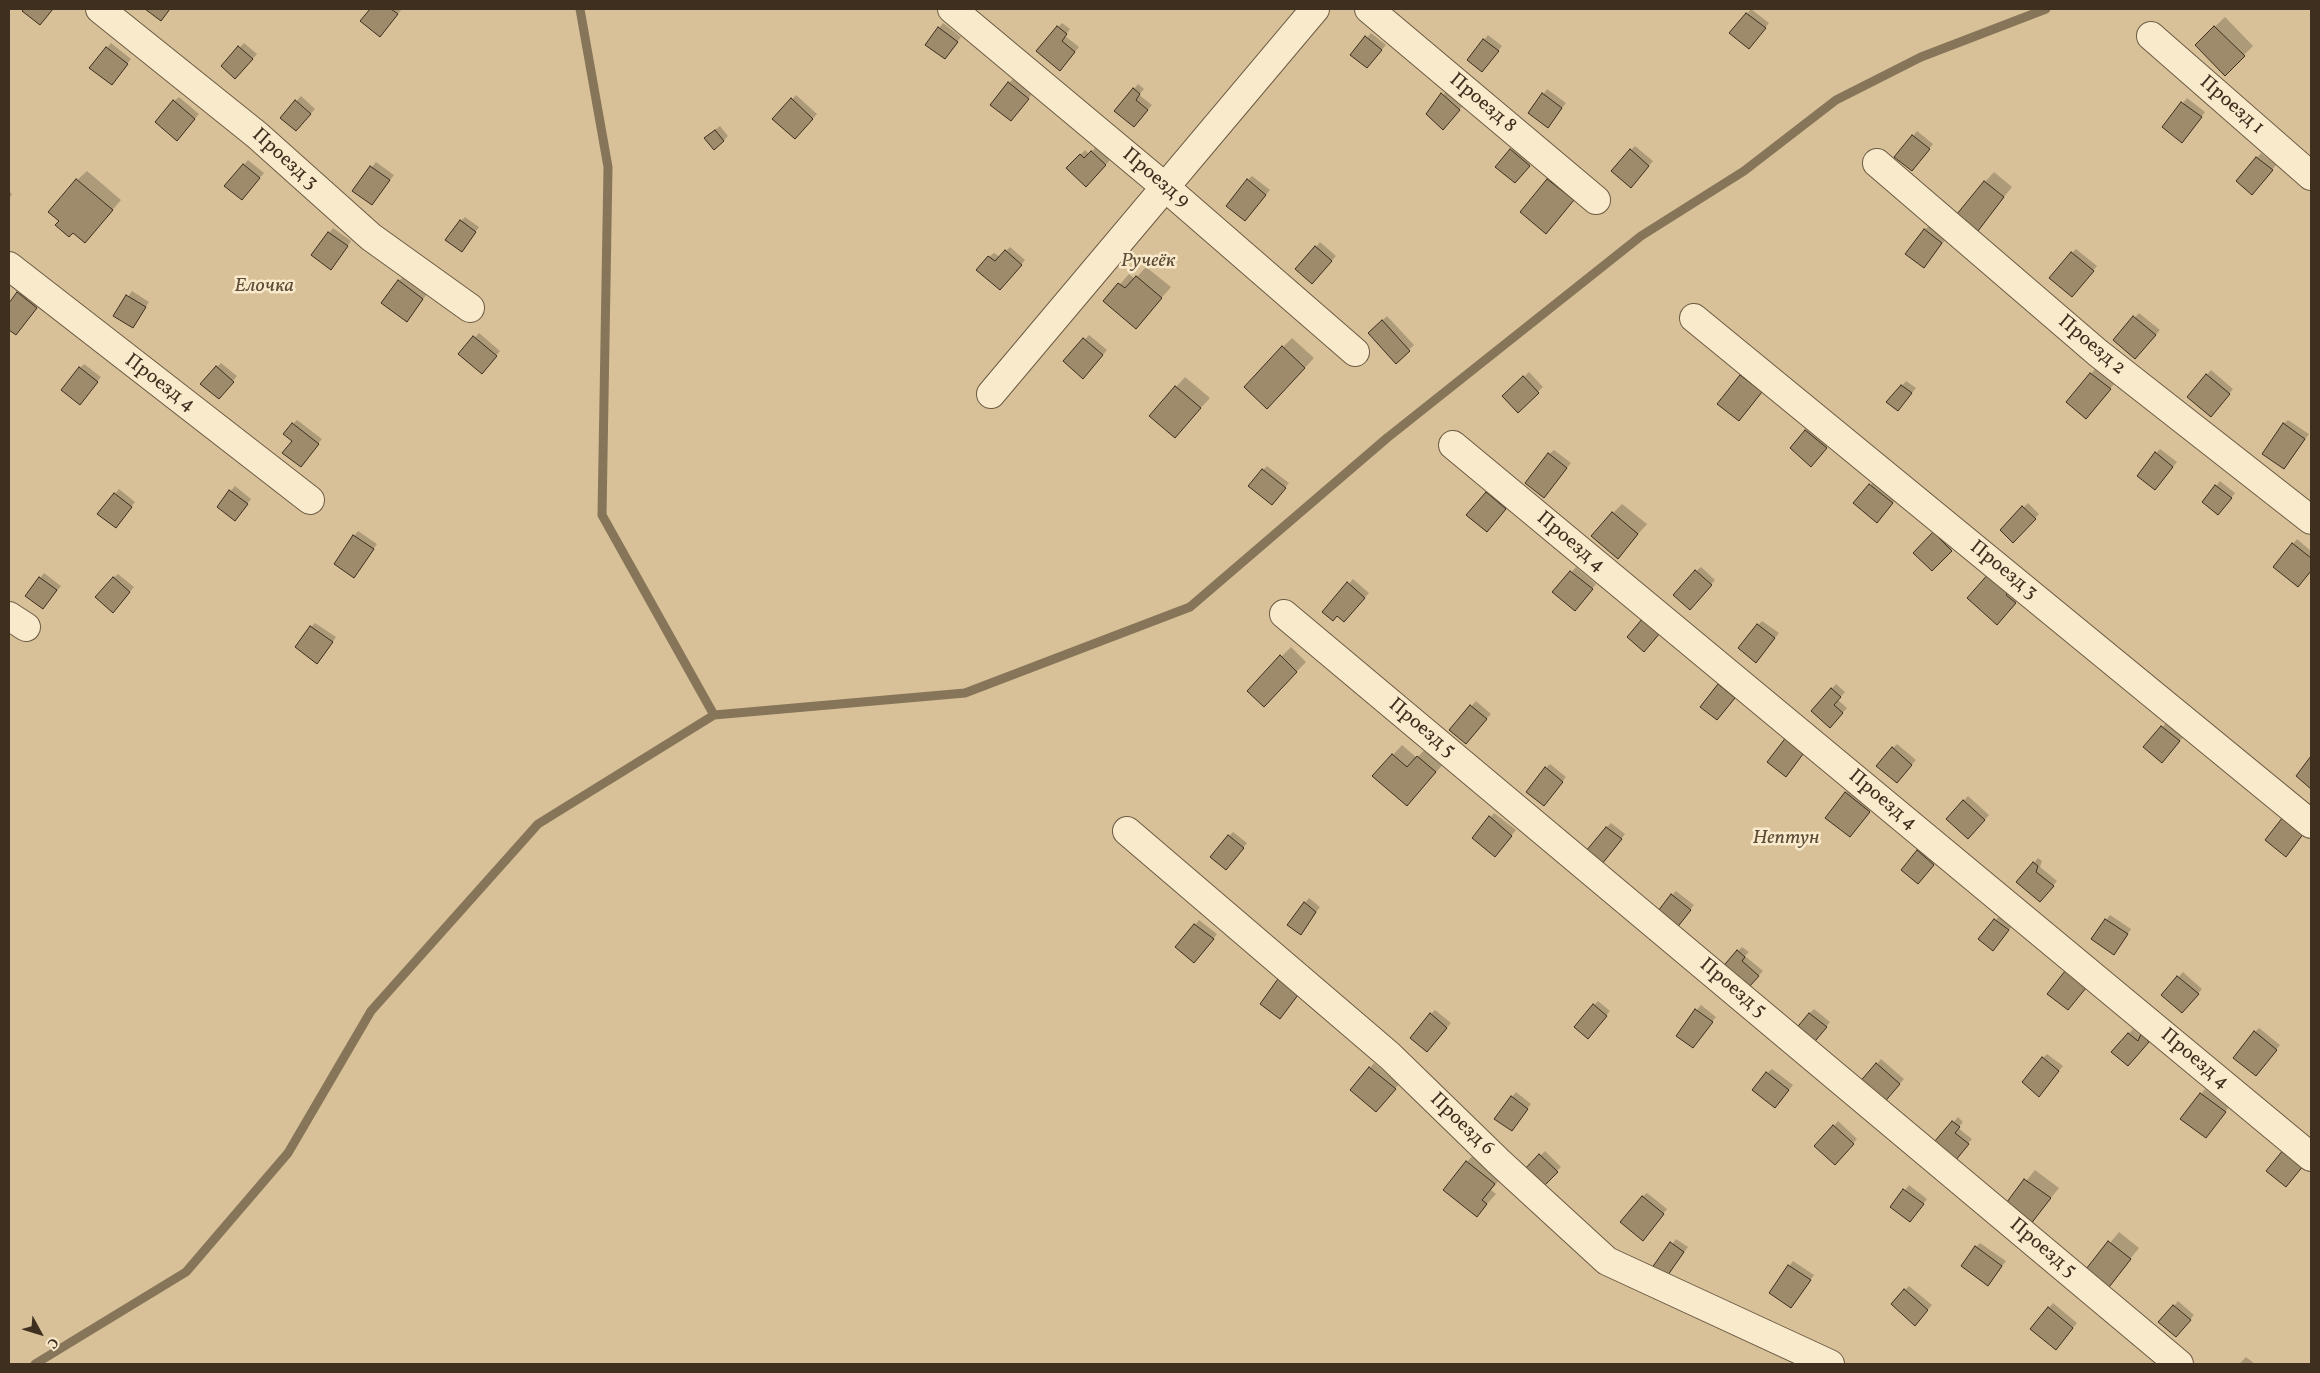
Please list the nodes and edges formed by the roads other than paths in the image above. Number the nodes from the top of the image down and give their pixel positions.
1 (100, 9) edge
2 (952, 9) edge
3 (1315, 9) edge
4 (1369, 9) edge
5 (2151, 36) dead end
6 (1876, 163) dead end
7 (2311, 176) edge
8 (1165, 187) junction
9 (1596, 200) dead end
10 (9, 266) edge
11 (470, 308) dead end
12 (1694, 318) dead end
13 (1355, 352) dead end
14 (991, 394) dead end
15 (1453, 445) dead end
16 (310, 500) dead end
17 (2311, 520) edge
18 (1284, 614) dead end
19 (2311, 824) edge
20 (1127, 831) dead end
21 (2311, 1157) edge
22 (1830, 1364) edge
23 (2179, 1364) edge

1 - 11 street, Проезд 3
2 - 8 street, Проезд 9
3 - 8 street
4 - 9 street, Проезд 8
5 - 7 street, Проезд 1
6 - 17 street, Проезд 2
8 - 13 street, Проезд 9
8 - 14 street
10 - 16 street, Проезд 4
12 - 19 street, Проезд 3
15 - 21 street, Проезд 4
18 - 23 street, Проезд 5
20 - 22 street, Проезд 6

